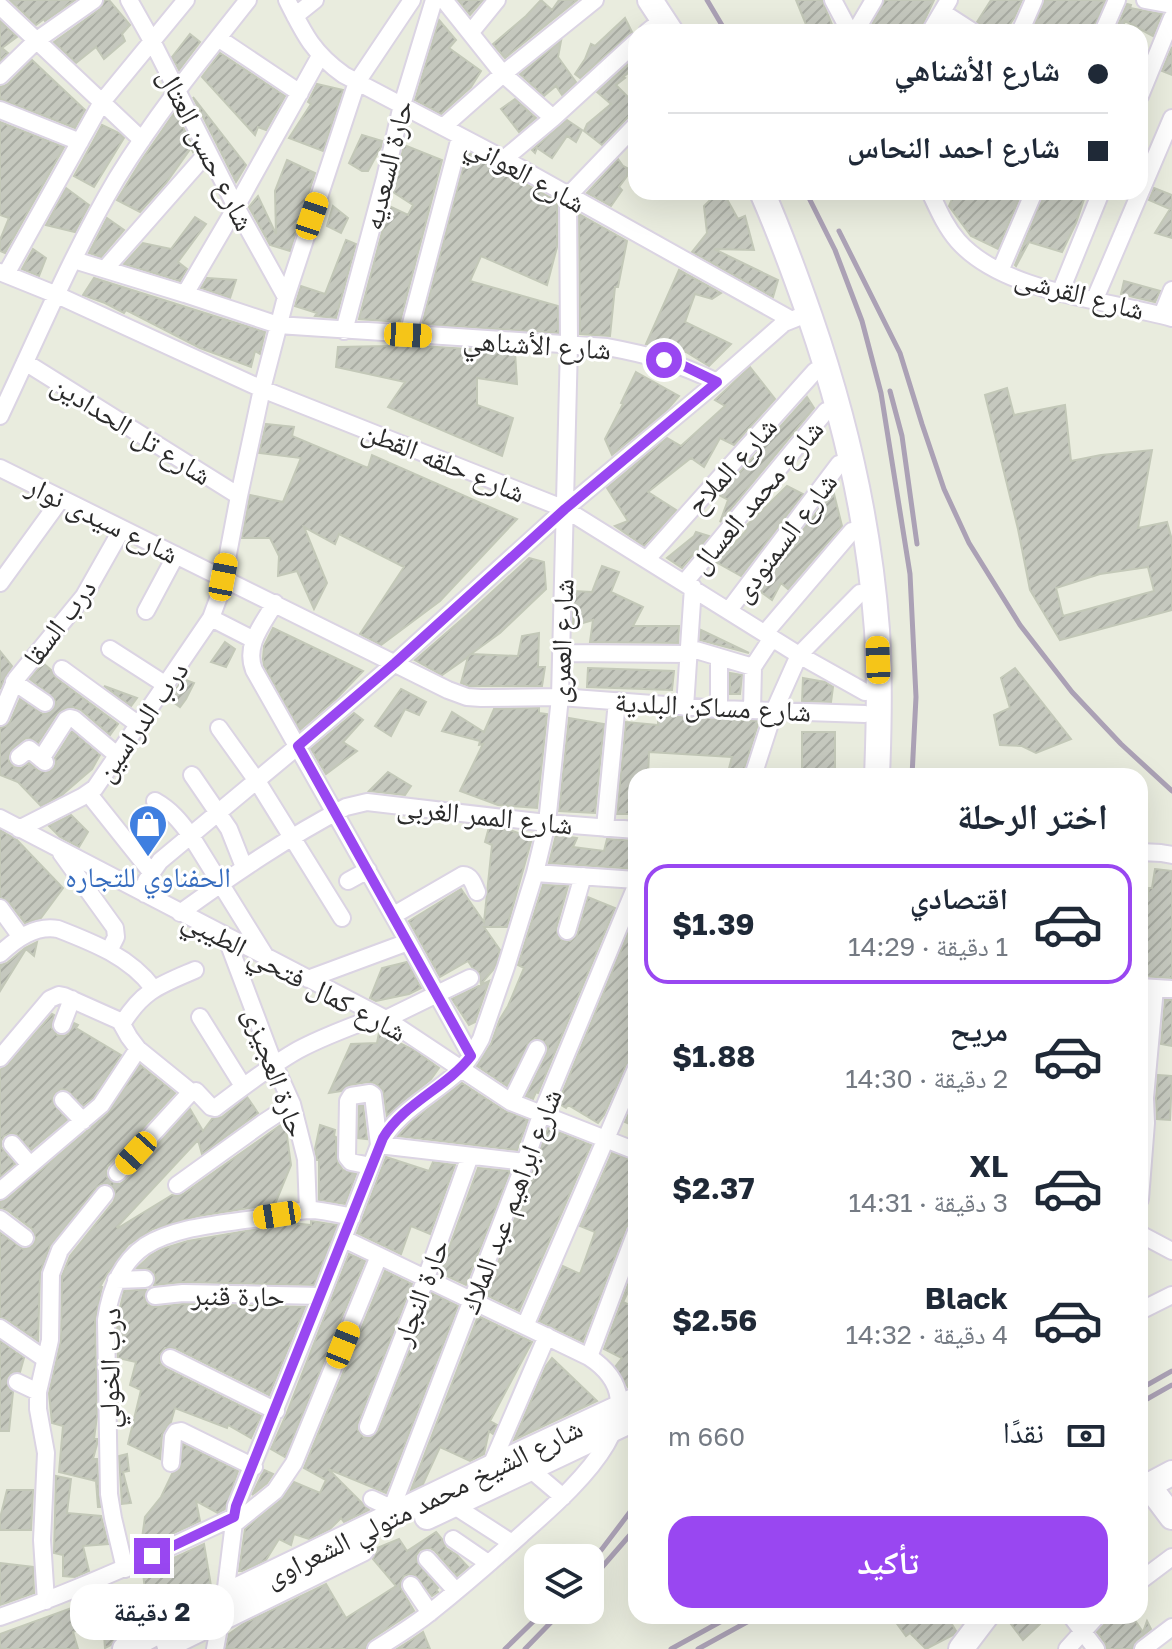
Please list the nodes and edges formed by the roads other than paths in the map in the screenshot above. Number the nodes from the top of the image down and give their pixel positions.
1 (94, 0) edge
2 (129, 0) edge
3 (186, 0) edge
4 (248, 0) edge
5 (287, 0) edge
6 (315, 0) edge
7 (412, 0) edge
8 (434, 0) edge
9 (444, 0) edge
10 (497, 0) edge
11 (595, 0) edge
12 (634, 0) edge
13 (650, 0) edge
14 (833, 0) edge
15 (874, 0) edge
16 (1034, 0) edge
17 (1117, 0) edge
18 (1145, 0) edge
19 (1172, 5) edge
20 (0, 6) edge
21 (945, 6) edge
22 (295, 16) junction
23 (1172, 18) edge
24 (647, 24) edge
25 (651, 24) edge
26 (848, 24) edge
27 (858, 24) edge
28 (935, 24) edge
29 (964, 24) edge
30 (1024, 24) edge
31 (1106, 24) edge
32 (471, 32) junction
33 (218, 38) junction
34 (37, 40) junction
35 (152, 41) junction
36 (628, 54) edge
37 (320, 56) junction
38 (503, 74) junction
39 (0, 76) edge
40 (1148, 76) edge
41 (357, 82) junction
42 (177, 92) junction
43 (300, 93) junction
44 (102, 102) junction
45 (402, 105) junction
46 (0, 110) edge
47 (553, 118) junction
48 (1172, 118) edge
49 (443, 127) junction
50 (628, 133) edge
51 (460, 137) junction
52 (142, 140) junction
53 (80, 142) junction
54 (208, 152) junction
55 (504, 159) junction
56 (1148, 174) edge
57 (568, 196) junction
58 (752, 200) edge
59 (765, 200) edge
60 (934, 200) edge
61 (945, 200) edge
62 (1031, 200) edge
63 (1098, 200) edge
64 (1137, 200) edge
65 (236, 207) junction
66 (939, 212) junction
67 (74, 260) junction
68 (105, 269) junction
69 (1000, 271) junction
70 (3, 273) edge
71 (1172, 290) edge
72 (1060, 293) junction
73 (185, 294) junction
74 (57, 295) junction
75 (286, 297) junction
76 (1094, 301) junction
77 (798, 316) junction
78 (1167, 316) edge
79 (278, 325) junction
80 (344, 331) junction
81 (408, 335) junction
82 (569, 345) junction
83 (25, 362) junction
84 (815, 371) junction
85 (717, 382) junction
86 (262, 389) junction
87 (826, 411) junction
88 (0, 416) edge
89 (839, 464) junction
90 (0, 468) edge
91 (239, 496) junction
92 (61, 499) junction
93 (565, 509) junction
94 (122, 529) junction
95 (852, 531) junction
96 (176, 555) junction
97 (647, 559) junction
98 (223, 577) junction
99 (0, 583) edge
100 (689, 584) junction
101 (860, 593) junction
102 (275, 603) junction
103 (729, 610) junction
104 (146, 611) dead end
105 (211, 618) junction
106 (768, 635) junction
107 (254, 640) junction
108 (110, 649) dead end
109 (689, 651) junction
110 (562, 653) junction
111 (799, 655) junction
112 (719, 657) junction
113 (395, 663) junction
114 (753, 667) junction
115 (62, 669) dead end
116 (14, 682) junction
117 (166, 685) junction
118 (560, 697) junction
119 (617, 701) junction
120 (45, 703) dead end
121 (865, 703) junction
122 (685, 707) junction
123 (719, 709) junction
124 (752, 710) junction
125 (774, 711) junction
126 (0, 717) edge
127 (139, 725) junction
128 (219, 728) dead end
129 (298, 746) junction
130 (118, 756) junction
131 (19, 757) dead end
132 (756, 768) edge
133 (862, 768) edge
134 (877, 768) edge
135 (192, 775) dead end
136 (257, 781) junction
137 (88, 793) junction
138 (155, 801) dead end
139 (336, 812) junction
140 (218, 813) junction
141 (0, 818) edge
142 (547, 823) junction
143 (605, 828) junction
144 (19, 829) junction
145 (628, 829) edge
146 (191, 836) junction
147 (292, 837) junction
148 (58, 849) junction
149 (244, 867) junction
150 (368, 870) junction
151 (151, 872) junction
152 (535, 873) junction
153 (583, 876) junction
154 (348, 881) dead end
155 (628, 882) edge
156 (221, 883) junction
157 (477, 892) dead end
158 (145, 894) junction
159 (628, 903) edge
160 (180, 913) junction
161 (394, 915) junction
162 (342, 918) dead end
163 (3, 919) edge
164 (567, 931) dead end
165 (21, 937) junction
166 (226, 937) junction
167 (408, 942) junction
168 (109, 951) junction
169 (0, 954) edge
170 (266, 957) junction
171 (195, 970) dead end
172 (470, 978) dead end
173 (308, 979) junction
174 (153, 988) junction
175 (1156, 988) edge
176 (437, 994) junction
177 (72, 999) junction
178 (200, 1017) dead end
179 (383, 1018) junction
180 (122, 1024) junction
181 (62, 1025) dead end
182 (138, 1049) junction
183 (537, 1049) dead end
184 (0, 1058) edge
185 (466, 1063) junction
186 (274, 1064) junction
187 (1148, 1068) edge
188 (243, 1086) junction
189 (628, 1087) edge
190 (191, 1092) junction
191 (63, 1100) dead end
192 (511, 1102) junction
193 (292, 1104) junction
194 (541, 1115) junction
195 (83, 1121) junction
196 (605, 1139) junction
197 (12, 1144) dead end
198 (379, 1145) junction
199 (628, 1148) edge
200 (470, 1156) junction
201 (525, 1162) junction
202 (30, 1165) junction
203 (371, 1166) junction
204 (117, 1173) dead end
205 (177, 1185) dead end
206 (0, 1191) edge
207 (105, 1194) dead end
208 (308, 1210) junction
209 (352, 1217) junction
210 (0, 1219) edge
211 (25, 1238) dead end
212 (1148, 1238) edge
213 (344, 1239) junction
214 (1172, 1251) edge
215 (628, 1253) edge
216 (379, 1256) junction
217 (426, 1278) junction
218 (145, 1279) dead end
219 (116, 1280) junction
220 (1172, 1295) edge
221 (155, 1296) dead end
222 (321, 1296) junction
223 (472, 1301) junction
224 (1148, 1305) edge
225 (525, 1326) junction
226 (0, 1328) edge
227 (547, 1336) junction
228 (589, 1357) junction
229 (170, 1358) dead end
230 (45, 1359) junction
231 (17, 1382) dead end
232 (38, 1392) junction
233 (276, 1411) junction
234 (626, 1414) edge
235 (368, 1427) dead end
236 (171, 1463) dead end
237 (254, 1467) junction
238 (490, 1468) junction
239 (530, 1469) junction
240 (1172, 1473) edge
241 (1148, 1485) edge
242 (1148, 1491) edge
243 (563, 1497) junction
244 (372, 1499) dead end
245 (453, 1505) junction
246 (390, 1513) junction
247 (1172, 1517) edge
248 (234, 1521) junction
249 (453, 1539) dead end
250 (512, 1543) junction
251 (1172, 1557) edge
252 (427, 1559) dead end
253 (488, 1563) junction
254 (125, 1569) junction
255 (1148, 1575) edge
256 (411, 1585) dead end
257 (456, 1591) junction
258 (46, 1601) junction
259 (223, 1607) junction
260 (430, 1613) junction
261 (0, 1617) edge
262 (980, 1624) edge
263 (1077, 1624) edge
264 (1089, 1624) edge
265 (1172, 1627) edge
266 (1082, 1631) junction
267 (125, 1649) edge
268 (160, 1649) edge
269 (215, 1649) edge
270 (376, 1649) edge
271 (961, 1649) edge
272 (1067, 1649) edge
273 (1096, 1649) edge
274 (1143, 1649) edge

1 - 34 street
2 - 35 street, شارع حسن العتال
3 - 35 street
4 - 33 street
5 - 22 street, شارع العواني
6 - 22 street
7 - 41 street, درب الدراسين
8 - 45 street, حارة السعديه
9 - 32 street
10 - 32 street
11 - 38 street
12 - 24 street
13 - 25 street
14 - 26 street
15 - 27 street
16 - 30 street
17 - 31 street
18 - 19 street
20 - 34 street
21 - 28 street
21 - 29 street
22 - 37 street, شارع العواني
23 - 40 street
32 - 38 street
33 - 42 street
33 - 43 street
34 - 39 street
34 - 44 street
35 - 42 street, شارع حسن العتال
35 - 44 street
36 - 47 street
37 - 41 street, شارع العواني
37 - 43 street
38 - 47 street
38 - 49 street
41 - 45 street, شارع العواني
41 - 75 street, درب الدراسين
42 - 52 street
42 - 54 street, شارع حسن العتال
43 - 65 street
44 - 52 street
44 - 53 street
45 - 49 street, شارع العواني
45 - 80 street, حارة السعديه
46 - 53 street
47 - 55 street
48 - 56 street
49 - 51 street, شارع العواني
50 - 57 street
51 - 55 street, شارع العواني
51 - 81 street
52 - 67 street
53 - 70 street
54 - 65 street, شارع حسن العتال
54 - 68 street
55 - 57 street, شارع العواني
57 - 77 street, شارع العواني
57 - 82 street, شارع العمرى
58 - 77 street
59 - 77 street
60 - 66 street, شارع القرشى
61 - 66 street
62 - 69 street
63 - 72 street
64 - 76 street
65 - 73 street
65 - 75 street, شارع حسن العتال
66 - 69 street, شارع القرشى
67 - 68 street, شارع الأشناهي
67 - 74 street
68 - 73 street, شارع الأشناهي
69 - 72 street, شارع القرشى
70 - 74 street, شارع حلقه القطن
71 - 78 street
72 - 76 street, شارع القرشى
73 - 79 street, شارع الأشناهي
74 - 83 street
74 - 86 street, شارع حلقه القطن
75 - 79 street, درب الدراسين
76 - 78 street, شارع القرشى
77 - 84 street
77 - 85 street
77 - 134 street
79 - 80 street, شارع الأشناهي
79 - 86 street, درب الدراسين
80 - 81 street, شارع الأشناهي
81 - 82 street, شارع الأشناهي
82 - 85 street, شارع الأشناهي
82 - 93 street, شارع العمرى
83 - 88 street
83 - 91 street, شارع تل الحدادين
84 - 87 street
84 - 97 street, شارع الملاح
85 - 93 street
86 - 91 street, درب الدراسين
86 - 93 street, شارع حلقه القطن
87 - 89 street
87 - 100 street, شارع محمد العسال
89 - 95 street
89 - 103 street, شارع السمنودى
90 - 92 street, شارع سيدى نوار
91 - 98 street, درب الدراسين
92 - 94 street, شارع سيدى نوار
92 - 99 street
93 - 97 street, شارع حلقه القطن
93 - 110 street, شارع العمرى
93 - 113 street
94 - 96 street, شارع سيدى نوار
94 - 116 street, درب السقا
95 - 101 street
95 - 106 street
96 - 98 street, شارع سيدى نوار
96 - 104 street
97 - 100 street, شارع حلقه القطن
98 - 102 street, شارع سيدى نوار
98 - 105 street, درب الدراسين
100 - 103 street, شارع حلقه القطن
100 - 109 street
101 - 111 street
101 - 121 street
102 - 107 street
102 - 113 street, شارع سيدى نوار
103 - 106 street, شارع حلقه القطن
105 - 107 street
105 - 117 street, درب الدراسين
106 - 111 street, شارع حلقه القطن
106 - 114 street
107 - 129 street
108 - 117 street
109 - 110 street
109 - 112 street
109 - 122 street
110 - 118 street, شارع العمرى
111 - 121 street, شارع حلقه القطن
111 - 125 street
112 - 114 street
112 - 123 street
113 - 118 street, شارع سيدى نوار
113 - 129 street
114 - 124 street
115 - 127 street
116 - 120 street
116 - 126 street, درب السقا
117 - 127 street, درب الدراسين
118 - 119 street, شارع مساكن البلدية
118 - 142 street, شارع العمرى
119 - 122 street, شارع مساكن البلدية
119 - 143 street
121 - 125 street, شارع مساكن البلدية
121 - 133 street
122 - 123 street, شارع مساكن البلدية
123 - 124 street, شارع مساكن البلدية
124 - 125 street, شارع مساكن البلدية
125 - 132 street
127 - 130 street, درب الدراسين
128 - 136 street
129 - 136 street
129 - 139 street
130 - 131 street
130 - 137 street, درب الدراسين
135 - 140 street
136 - 140 street
136 - 147 street
137 - 144 street, درب الدراسين
137 - 151 street
138 - 146 street
139 - 142 street, شارع الممر الغربى
139 - 147 street, شارع الممر الغربى
139 - 150 street
140 - 146 street
140 - 149 street
141 - 144 street, شارع كمال فتحي الطيبي
142 - 143 street, شارع الممر الغربى
142 - 152 street, شارع العمرى
143 - 145 street, شارع الممر الغربى
144 - 148 street, شارع كمال فتحي الطيبي
146 - 151 street
146 - 156 street
147 - 149 street, شارع الممر الغربى
147 - 162 street
148 - 158 street, شارع كمال فتحي الطيبي
148 - 168 street
149 - 156 street, شارع الممر الغربى
150 - 154 street
150 - 161 street
151 - 158 street
152 - 153 street
152 - 185 street, شارع العمرى
153 - 155 street
153 - 164 street
156 - 160 street, شارع الممر الغربى
156 - 170 street
157 - 161 street
158 - 160 street, شارع كمال فتحي الطيبي
159 - 194 street, شارع ابراهيم عبد الملاك
160 - 166 street, شارع كمال فتحي الطيبي
161 - 167 street
163 - 165 street
165 - 168 street
165 - 169 street
166 - 170 street, شارع كمال فتحي الطيبي
166 - 186 street, حارة العجيزى
167 - 173 street
167 - 176 street
168 - 174 street
170 - 173 street, شارع كمال فتحي الطيبي
171 - 174 street
172 - 176 street
173 - 179 street, شارع كمال فتحي الطيبي
174 - 180 street
175 - 187 street
176 - 179 street
176 - 185 street
177 - 180 street
177 - 181 street
177 - 184 street
178 - 188 street
179 - 185 street, شارع كمال فتحي الطيبي
179 - 186 street
180 - 182 street
182 - 190 street
182 - 195 street
183 - 192 street
185 - 192 street, شارع كمال فتحي الطيبي
185 - 198 street
186 - 188 street
186 - 193 street, حارة العجيزى
188 - 190 street
189 - 196 street
190 - 204 street
191 - 195 street
192 - 194 street, شارع كمال فتحي الطيبي
193 - 205 street
193 - 208 street, حارة العجيزى
194 - 196 street, شارع كمال فتحي الطيبي
194 - 201 street, شارع ابراهيم عبد الملاك
195 - 202 street
196 - 199 street, شارع كمال فتحي الطيبي
196 - 225 street
197 - 202 street
198 - 200 street
198 - 203 street
198 - 203 street
200 - 201 street
200 - 217 street, حارة النجار
201 - 223 street, شارع ابراهيم عبد الملاك
202 - 206 street
203 - 209 street
207 - 230 street
208 - 209 street, درب الخولي
208 - 219 street, درب الخولي
209 - 213 street
210 - 211 street
212 - 214 street
213 - 216 street
213 - 222 street
215 - 228 street
216 - 217 street
216 - 248 street
217 - 223 street
217 - 235 street, حارة النجار
218 - 219 street
219 - 254 street, درب الخولي
220 - 224 street
221 - 222 street, حارة قنبر
222 - 233 street
223 - 225 street
223 - 246 street, شارع ابراهيم عبد الملاك
225 - 227 street
226 - 230 street
227 - 228 street
227 - 238 street
228 - 234 street
229 - 233 street
230 - 232 street
231 - 232 street
232 - 258 street
233 - 237 street
234 - 238 street, شارع الشيخ محمد متولي الشعراوى
234 - 239 street, شارع الشيخ محمد متولي الشعراوى
234 - 243 street
236 - 237 street
237 - 248 street
238 - 246 street, شارع الشيخ محمد متولي الشعراوى
239 - 243 street
239 - 245 street, شارع الشيخ محمد متولي الشعراوى
240 - 241 street
242 - 247 street
243 - 250 street
244 - 246 street
245 - 250 street
245 - 259 street, شارع الشيخ محمد متولي الشعراوى
246 - 259 street, شارع الشيخ محمد متولي الشعراوى
248 - 254 street
248 - 259 street
249 - 253 street
250 - 253 street
251 - 255 street
252 - 257 street
253 - 257 street
254 - 258 street
256 - 260 street
257 - 260 street
258 - 261 street
259 - 267 street, شارع الشيخ محمد متولي الشعراوى
259 - 268 street, شارع الشيخ محمد متولي الشعراوى
259 - 269 street
260 - 270 street
262 - 271 street
263 - 266 street
264 - 266 street
265 - 274 street
266 - 272 street
266 - 273 street

